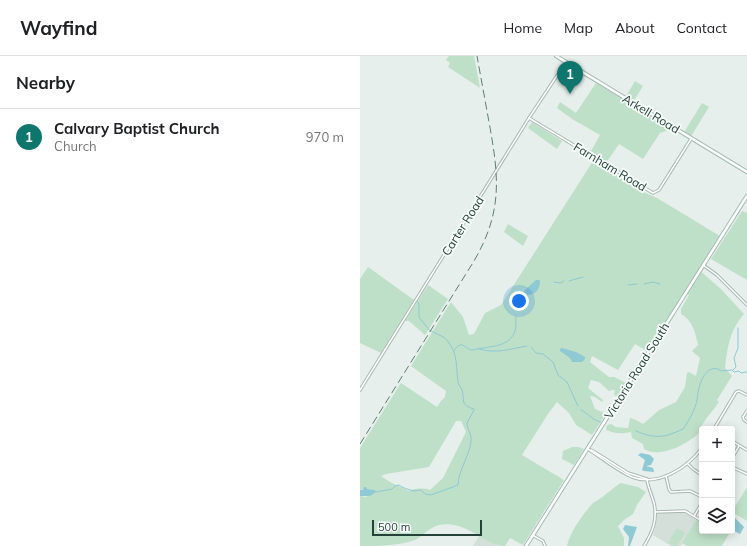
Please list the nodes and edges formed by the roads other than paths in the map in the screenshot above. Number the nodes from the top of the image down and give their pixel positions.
1 (556, 56) edge
2 (566, 62) junction
3 (530, 118) junction
4 (691, 139) junction
5 (747, 172) edge
6 (747, 196) edge
7 (703, 265) junction
8 (747, 305) edge
9 (360, 390) edge
10 (747, 395) edge
11 (747, 411) edge
12 (747, 422) edge
13 (716, 426) edge
14 (735, 443) edge
15 (739, 446) junction
16 (589, 449) junction
17 (747, 450) edge
18 (699, 451) edge
19 (735, 453) edge
20 (687, 463) junction
21 (735, 468) edge
22 (699, 473) edge
23 (747, 474) edge
24 (666, 476) junction
25 (647, 478) junction
26 (699, 496) edge
27 (699, 508) edge
28 (655, 512) junction
29 (694, 516) junction
30 (699, 519) edge
31 (533, 535) junction
32 (526, 546) edge
33 (545, 546) edge
34 (644, 546) edge

1 - 2 main road, Arkell Road
2 - 3 street, Carter Road
2 - 4 main road, Arkell Road
3 - 4 street, Farnham Road
3 - 9 street, Carter Road
4 - 5 main road, Arkell Road
6 - 7 main road, Victoria Road South
7 - 8 street
7 - 16 main road, Victoria Road South
10 - 13 street
11 - 12 street
14 - 15 street
15 - 17 street
15 - 19 street
16 - 25 street
16 - 31 main road, Victoria Road South
18 - 20 street
20 - 22 street
20 - 24 street
21 - 23 street
24 - 25 street
24 - 26 street
25 - 28 street
27 - 29 street
28 - 29 street
28 - 34 street
29 - 30 street
31 - 32 main road, Victoria Road South
31 - 33 street

